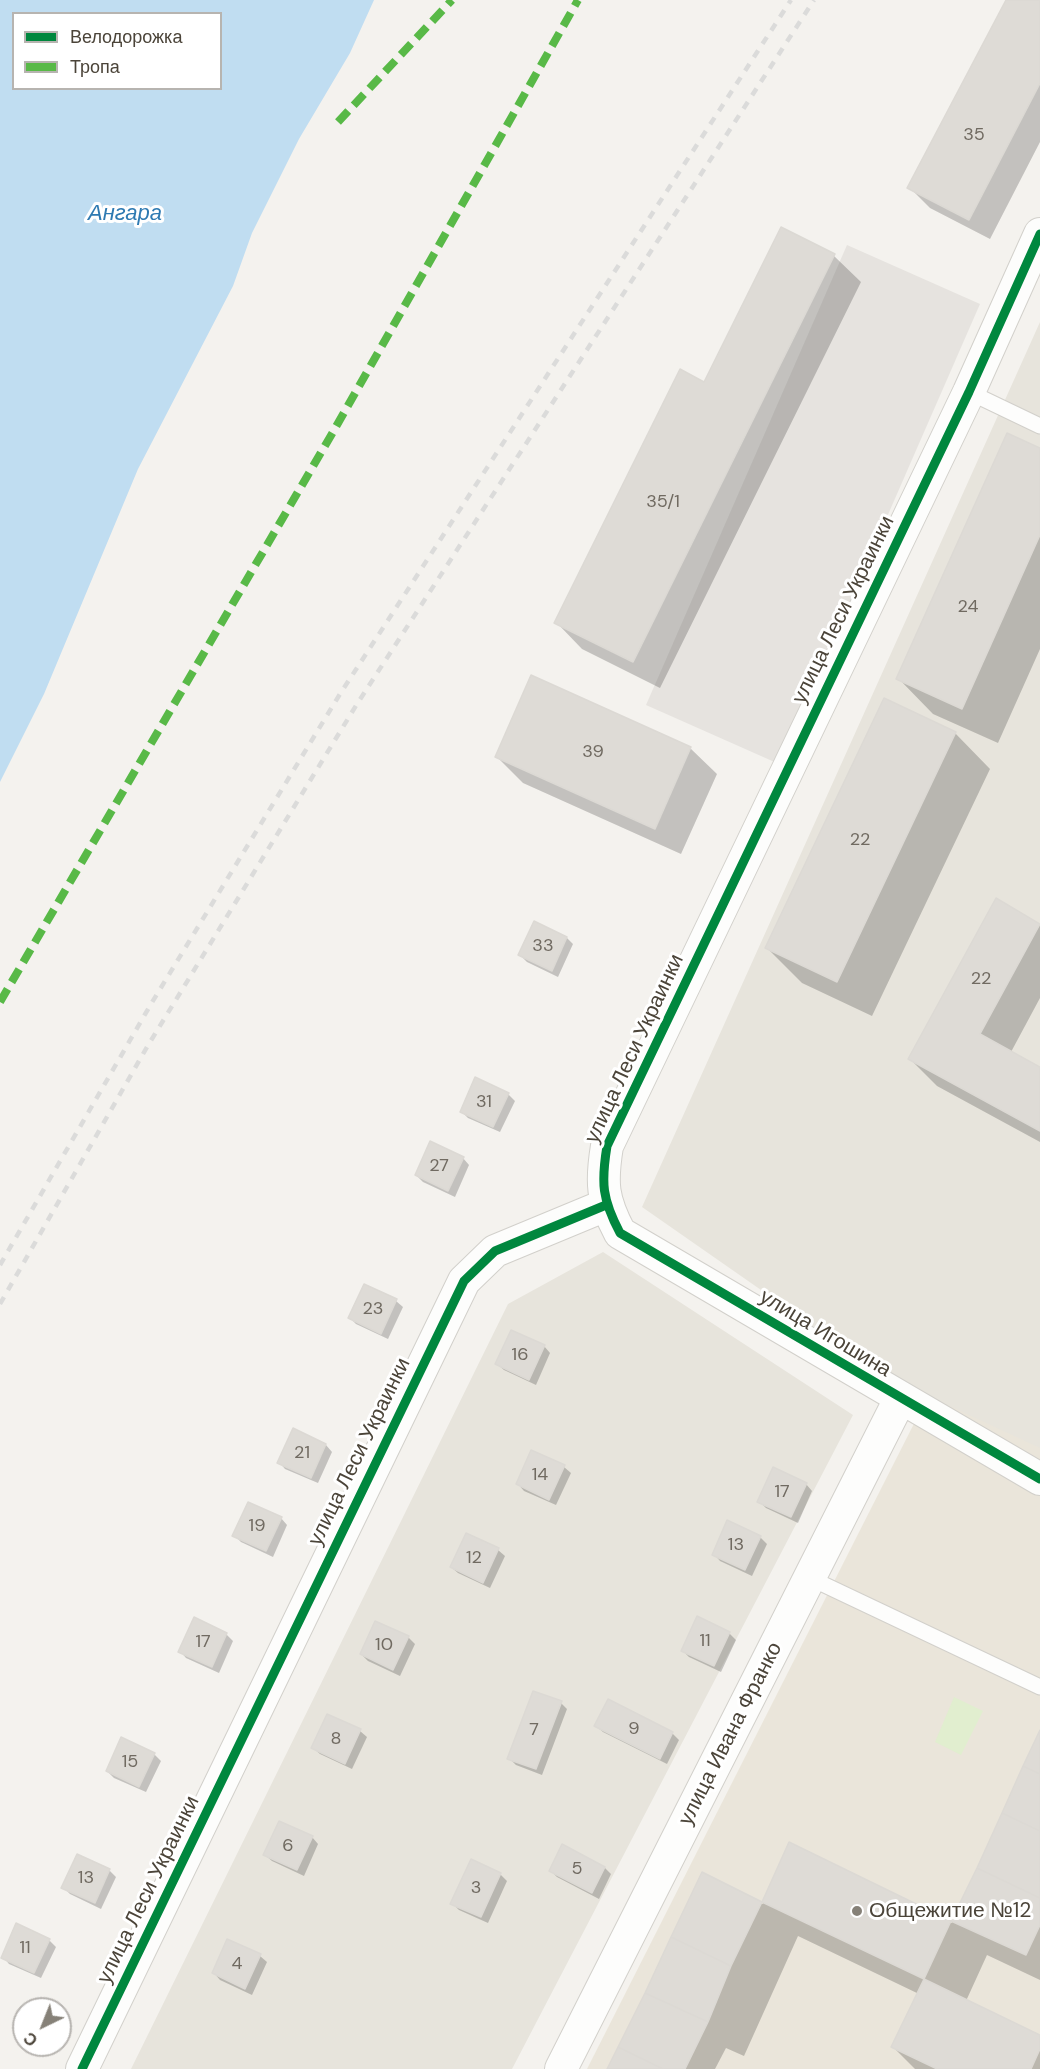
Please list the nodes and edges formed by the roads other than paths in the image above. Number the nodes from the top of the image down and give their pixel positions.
1 (1040, 234) edge
2 (969, 392) junction
3 (1040, 426) edge
4 (606, 1205) junction
5 (900, 1399) junction
6 (1040, 1479) edge
7 (810, 1578) junction
8 (1040, 1688) edge
9 (82, 2069) edge
10 (561, 2069) edge

1 - 2 street, улица Леси Украинки
2 - 3 lane
2 - 4 street, улица Леси Украинки
4 - 5 street, улица Игошина
4 - 9 street, улица Леси Украинки
5 - 6 street, улица Игошина
5 - 7 street, улица Ивана Франко
7 - 8 lane
7 - 10 street, улица Ивана Франко

